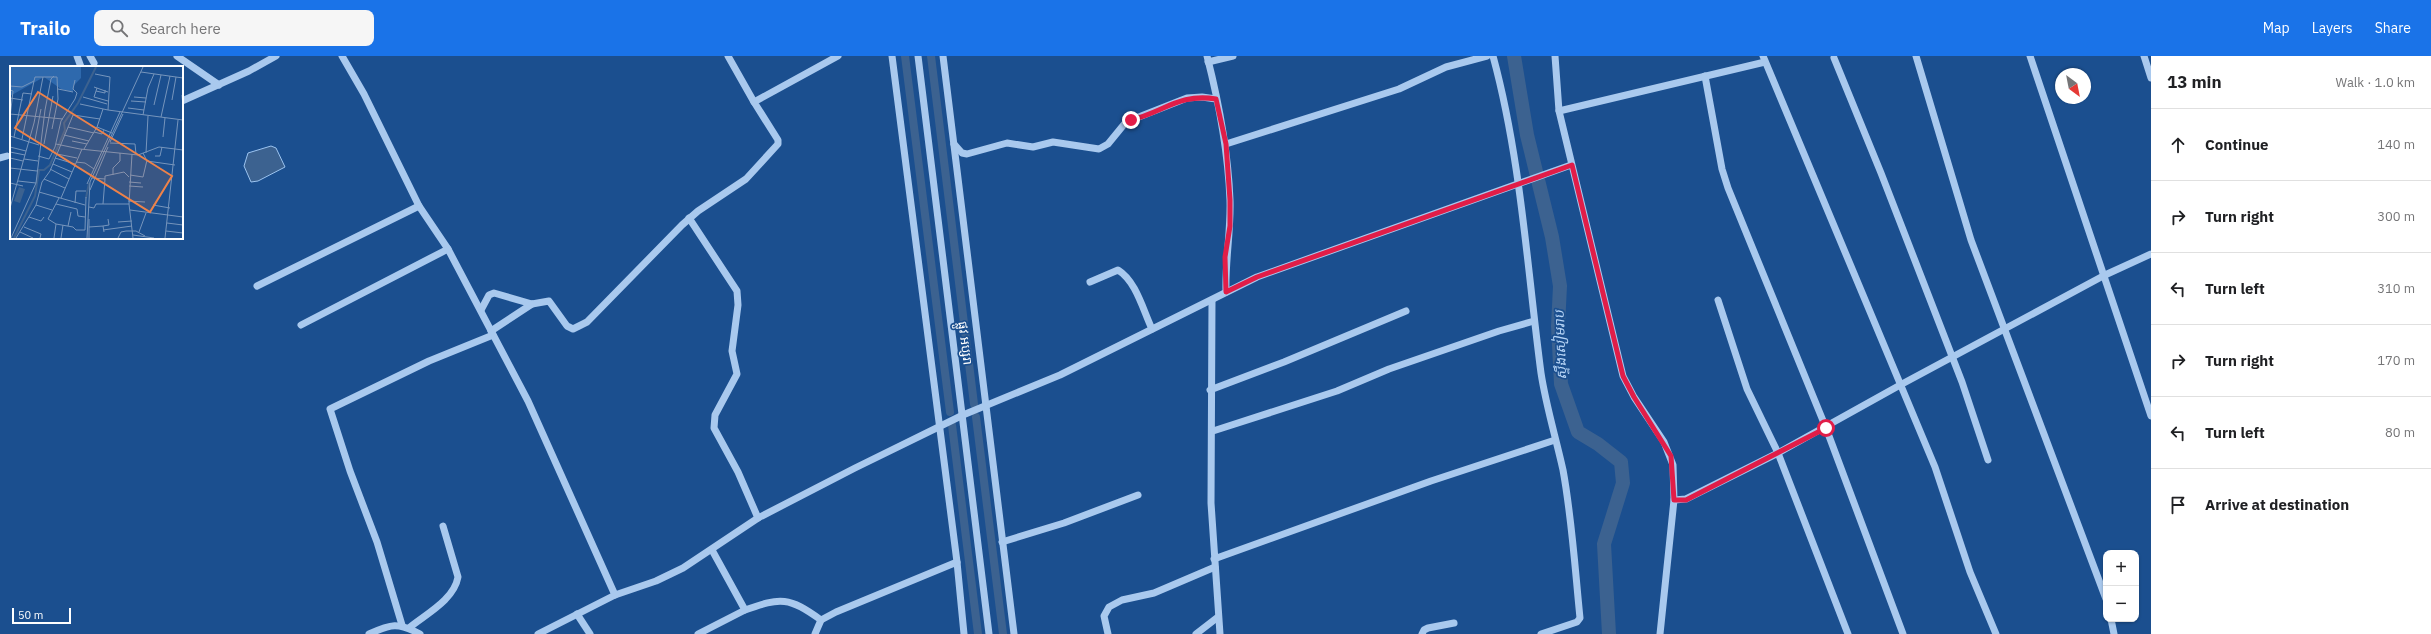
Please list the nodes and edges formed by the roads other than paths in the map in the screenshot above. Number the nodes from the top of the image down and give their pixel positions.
1 (77, 56) edge
2 (90, 56) edge
3 (177, 56) edge
4 (276, 56) edge
5 (342, 56) edge
6 (728, 56) edge
7 (838, 56) edge
8 (892, 56) edge
9 (918, 56) edge
10 (943, 56) edge
11 (1233, 56) edge
12 (1487, 56) edge
13 (1493, 56) edge
14 (1555, 56) edge
15 (1916, 56) edge
16 (2030, 56) edge
17 (2144, 56) edge
18 (1834, 58) dead end
19 (1207, 59) edge
20 (1764, 59) edge
21 (94, 63) dead end
22 (81, 66) edge
23 (1705, 76) junction
24 (2151, 78) edge
25 (219, 85) junction
26 (1216, 99) junction
27 (183, 101) edge
28 (754, 102) junction
29 (1559, 111) junction
30 (954, 144) junction
31 (1226, 144) junction
32 (1572, 165) junction
33 (1521, 182) junction
34 (419, 206) junction
35 (690, 218) junction
36 (448, 249) junction
37 (2151, 254) edge
38 (2105, 275) junction
39 (1090, 282) dead end
40 (257, 286) dead end
41 (1226, 292) junction
42 (1212, 300) junction
43 (1718, 300) dead end
44 (532, 304) junction
45 (481, 310) junction
46 (1406, 311) dead end
47 (1534, 321) junction
48 (301, 325) dead end
49 (1152, 329) junction
50 (2004, 332) junction
51 (492, 333) junction
52 (1952, 358) junction
53 (1902, 384) junction
54 (1210, 390) junction
55 (986, 407) junction
56 (963, 415) junction
57 (2151, 416) edge
58 (940, 427) junction
59 (1826, 428) junction
60 (1213, 431) junction
61 (1555, 440) junction
62 (1778, 453) junction
63 (1988, 460) dead end
64 (1138, 494) dead end
65 (1674, 500) junction
66 (758, 518) junction
67 (443, 526) dead end
68 (1002, 542) junction
69 (712, 550) junction
70 (1214, 559) junction
71 (958, 562) junction
72 (1215, 567) junction
73 (2103, 591) edge
74 (615, 595) junction
75 (745, 610) junction
76 (577, 614) junction
77 (1218, 617) junction
78 (822, 620) junction
79 (2112, 622) edge
80 (1454, 623) dead end
81 (402, 625) junction
82 (409, 628) junction
83 (369, 634) edge
84 (420, 634) edge
85 (538, 634) edge
86 (590, 634) edge
87 (698, 634) edge
88 (815, 634) edge
89 (964, 634) edge
90 (989, 634) edge
91 (1014, 634) edge
92 (1108, 634) edge
93 (1196, 634) edge
94 (1220, 634) edge
95 (1422, 634) edge
96 (1541, 634) edge
97 (1660, 634) edge
98 (1848, 634) edge
99 (1903, 634) edge
100 (1996, 634) edge
101 (2114, 634) edge

1 - 22 street
2 - 21 street
3 - 25 street
4 - 25 street
5 - 34 street
6 - 28 street
7 - 28 street
8 - 58 street
9 - 56 street, ផ្លូវ អប្សរា
10 - 30 street
11 - 19 street
12 - 31 street
13 - 33 street
14 - 29 street
15 - 50 street
16 - 38 street
17 - 24 street
18 - 52 street
19 - 26 street
20 - 23 street
20 - 53 street
23 - 29 street
23 - 59 street
25 - 27 street
26 - 30 street
26 - 31 street
28 - 35 street
29 - 32 street
30 - 55 street
31 - 41 street
32 - 33 street
32 - 65 street
33 - 41 street
33 - 47 street
34 - 36 street
34 - 40 street
35 - 44 street
35 - 66 street
36 - 45 street
36 - 48 street
37 - 38 street
38 - 50 street
38 - 57 street
39 - 49 street
41 - 42 street
42 - 49 street
42 - 54 street
43 - 62 street
44 - 45 street
44 - 51 street
45 - 51 street
46 - 54 street
47 - 60 street
47 - 61 street
49 - 55 street
50 - 52 street
50 - 73 street
51 - 74 street
51 - 81 street
52 - 53 street
52 - 63 street
53 - 59 street
53 - 100 street
54 - 60 street
55 - 56 street
55 - 68 street
56 - 58 street
56 - 90 street, ផ្លូវ អប្សរា
58 - 66 street
58 - 71 street
59 - 62 street
59 - 99 street
60 - 70 street
61 - 70 street
61 - 96 street
62 - 65 street
62 - 98 street
64 - 68 street
65 - 97 street
66 - 69 street
67 - 82 street
68 - 91 street
69 - 74 street
69 - 75 street
70 - 72 street
71 - 78 street
71 - 89 street
72 - 77 street
72 - 92 street
74 - 76 street
75 - 78 street
75 - 87 street
76 - 85 street
76 - 86 street
77 - 93 street
77 - 94 street
78 - 88 street
79 - 101 street
80 - 95 street
81 - 82 street
81 - 83 street
82 - 84 street

